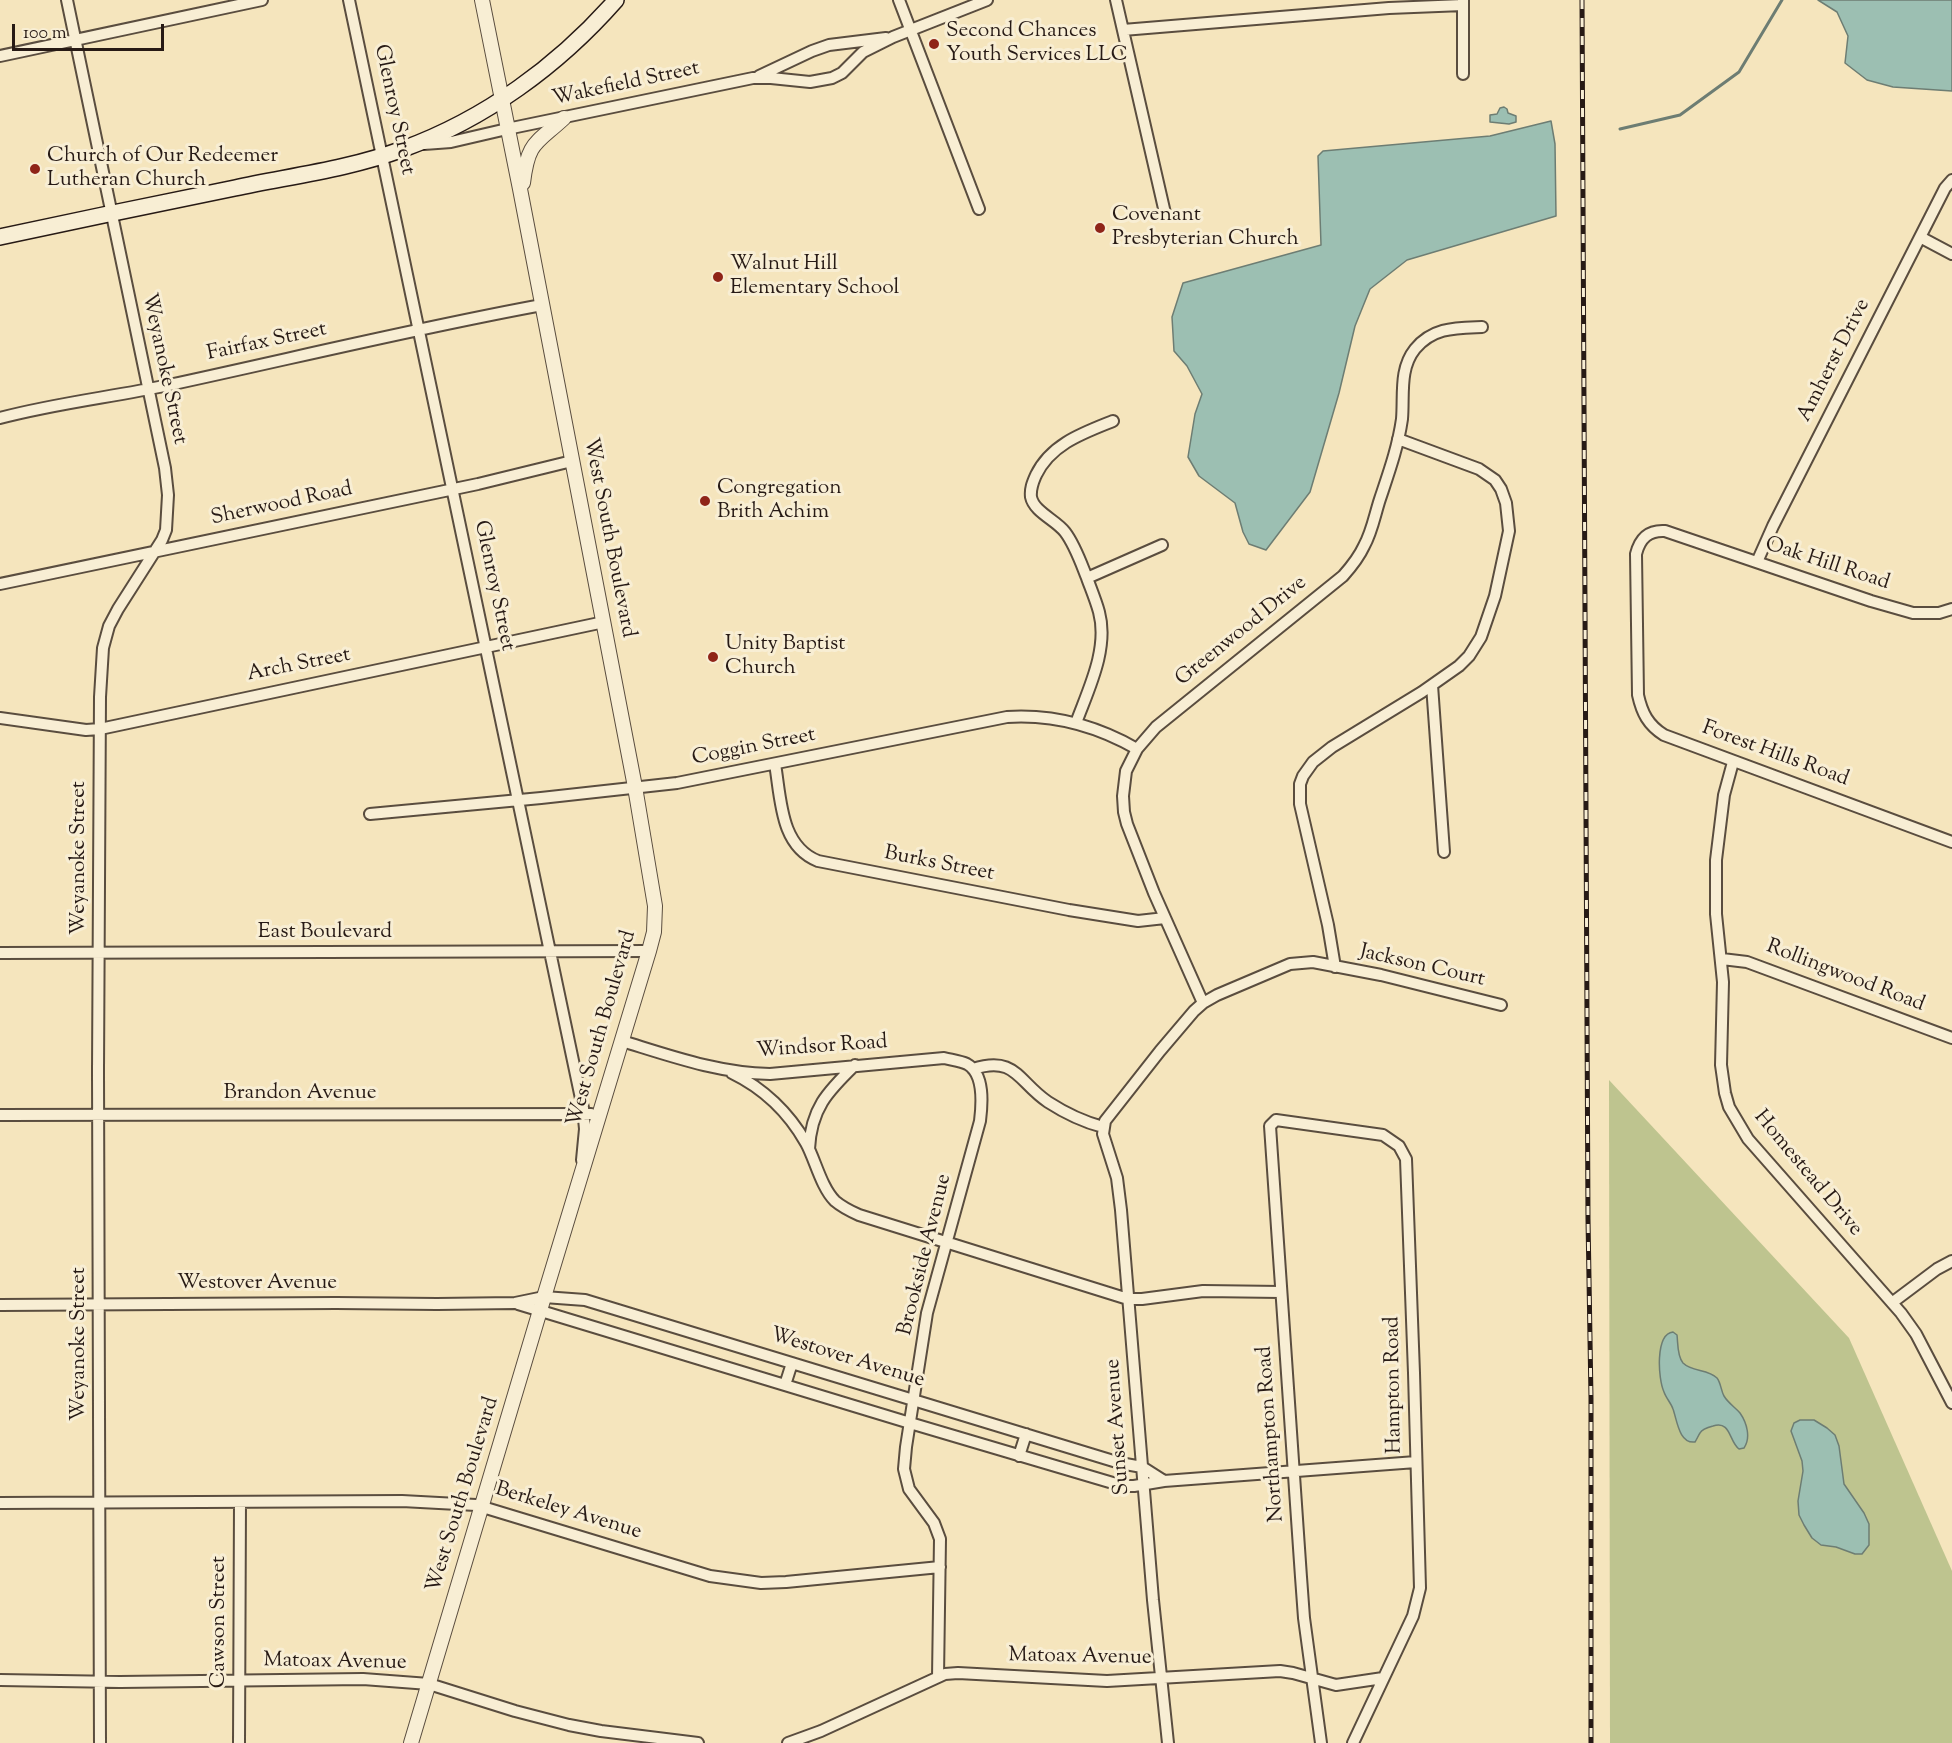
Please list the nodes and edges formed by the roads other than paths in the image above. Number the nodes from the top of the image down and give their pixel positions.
1 (67, 0) edge
2 (262, 0) edge
3 (349, 0) edge
4 (482, 0) edge
5 (616, 0) edge
6 (899, 0) edge
7 (987, 0) edge
8 (1116, 0) edge
9 (1462, 2) edge
10 (911, 30) junction
11 (1123, 30) junction
12 (893, 37) junction
13 (75, 40) junction
14 (0, 56) edge
15 (1463, 74) dead end
16 (753, 78) junction
17 (501, 99) junction
18 (564, 118) junction
19 (507, 129) junction
20 (412, 145) junction
21 (382, 155) junction
22 (1952, 180) edge
23 (522, 197) junction
24 (979, 209) dead end
25 (1165, 213) dead end
26 (111, 214) junction
27 (0, 237) edge
28 (1920, 237) junction
29 (1952, 254) edge
30 (542, 305) junction
31 (1482, 327) dead end
32 (419, 330) junction
33 (147, 389) junction
34 (0, 418) edge
35 (1113, 421) dead end
36 (1398, 440) junction
37 (572, 461) junction
38 (453, 489) junction
39 (1162, 545) dead end
40 (154, 552) junction
41 (1757, 562) junction
42 (1087, 578) junction
43 (0, 584) edge
44 (1952, 609) edge
45 (604, 622) junction
46 (486, 647) junction
47 (1636, 659) joint
48 (1432, 685) junction
49 (0, 718) edge
50 (1076, 723) junction
51 (100, 729) junction
52 (1137, 749) junction
53 (1733, 762) junction
54 (775, 764) junction
55 (635, 788) junction
56 (518, 800) junction
57 (370, 813) dead end
58 (1952, 842) edge
59 (1444, 852) dead end
60 (1165, 918) junction
61 (649, 951) junction
62 (550, 952) junction
63 (0, 953) edge
64 (99, 953) junction
65 (1722, 959) junction
66 (1335, 967) junction
67 (1203, 1003) junction
68 (1501, 1005) dead end
69 (1952, 1038) edge
70 (622, 1041) junction
71 (855, 1065) junction
72 (973, 1069) junction
73 (727, 1071) junction
74 (584, 1114) junction
75 (600, 1114) junction
76 (0, 1115) edge
77 (99, 1115) junction
78 (1272, 1122) joint
79 (1103, 1127) junction
80 (809, 1149) junction
81 (579, 1181) junction
82 (948, 1242) junction
83 (1952, 1261) edge
84 (1281, 1292) junction
85 (1128, 1299) junction
86 (1893, 1302) junction
87 (100, 1304) junction
88 (542, 1304) junction
89 (0, 1305) edge
90 (792, 1363) junction
91 (785, 1385) junction
92 (914, 1400) junction
93 (1952, 1403) edge
94 (910, 1423) junction
95 (1026, 1434) junction
96 (1019, 1456) junction
97 (1416, 1462) junction
98 (1142, 1467) junction
99 (1294, 1471) junction
100 (1164, 1480) junction
101 (1143, 1485) junction
102 (240, 1502) junction
103 (0, 1503) edge
104 (100, 1503) junction
105 (482, 1506) junction
106 (940, 1567) junction
107 (938, 1677) junction
108 (1383, 1678) junction
109 (1161, 1679) junction
110 (1313, 1679) junction
111 (0, 1680) edge
112 (100, 1681) junction
113 (239, 1681) junction
114 (429, 1684) junction
115 (100, 1743) edge
116 (238, 1743) edge
117 (411, 1743) edge
118 (698, 1743) edge
119 (788, 1743) edge
120 (1168, 1743) edge
121 (1321, 1743) edge
122 (1353, 1743) edge

1 - 13 street, Weyanoke Street
2 - 13 street
3 - 21 street, Glenroy Street
4 - 17 street, West South Boulevard
5 - 17 main road
6 - 10 street
7 - 10 street, Wakefield Street
8 - 11 street
9 - 11 street
9 - 15 street
10 - 12 street, Wakefield Street
10 - 24 street
11 - 25 street
12 - 16 street, Wakefield Street
12 - 16 street, Wakefield Street
13 - 14 street
13 - 26 street, Weyanoke Street
16 - 18 street, Wakefield Street
17 - 19 street, West South Boulevard
17 - 20 main road
18 - 19 street, Wakefield Street
18 - 23 street
19 - 20 street, Wakefield Street
19 - 23 street, West South Boulevard
20 - 21 main road
21 - 26 main road
21 - 32 street, Glenroy Street
22 - 28 street, Amherst Drive
23 - 30 street, West South Boulevard
26 - 27 main road
26 - 33 street, Weyanoke Street
28 - 29 street
28 - 41 street, Amherst Drive
30 - 32 street, Fairfax Street
30 - 37 street, West South Boulevard
31 - 36 street, Greenwood Drive
32 - 33 street, Fairfax Street
32 - 38 street, Glenroy Street
33 - 34 street, Fairfax Street
33 - 40 street, Weyanoke Street
35 - 42 street
36 - 48 street
36 - 52 street, Greenwood Drive
37 - 38 street, Sherwood Road
37 - 45 street, West South Boulevard
38 - 40 street, Sherwood Road
38 - 46 street, Glenroy Street
39 - 42 street
40 - 43 street, Sherwood Road
40 - 51 street, Weyanoke Street
41 - 44 street, Oak Hill Road
41 - 47 street, Oak Hill Road
42 - 50 street
45 - 46 street, Arch Street
45 - 55 street, West South Boulevard
46 - 51 street, Arch Street
46 - 56 street, Glenroy Street
47 - 53 street, Forest Hills Road
48 - 59 street
48 - 66 street
49 - 51 street, Arch Street
50 - 52 street, Coggin Street
50 - 54 street, Coggin Street
51 - 64 street, Weyanoke Street
52 - 60 street, Greenwood Drive
53 - 58 street, Forest Hills Road
53 - 65 street, Homestead Drive
54 - 55 street, Coggin Street
54 - 60 street, Burks Street
55 - 56 street, Coggin Street
55 - 61 street, West South Boulevard
56 - 57 street, Coggin Street
56 - 62 street, Glenroy Street
60 - 67 street, Greenwood Drive
61 - 62 street, East Boulevard
61 - 70 street, West South Boulevard
62 - 64 street, East Boulevard
62 - 74 street, Glenroy Street
63 - 64 street, East Boulevard
64 - 77 street, Weyanoke Street
65 - 69 street, Rollingwood Road
65 - 86 street, Homestead Drive
66 - 67 street, Jackson Court
66 - 68 street, Jackson Court
67 - 79 street, Jackson Court
70 - 73 street, Windsor Road
70 - 75 street, West South Boulevard
71 - 72 street, Windsor Road
71 - 73 street, Windsor Road
71 - 80 street
72 - 79 street
72 - 82 street, Brookside Avenue
73 - 80 street
74 - 75 street, Brandon Avenue
74 - 77 street, Brandon Avenue
74 - 81 street, Glenroy Street
75 - 81 street, West South Boulevard
76 - 77 street, Brandon Avenue
77 - 87 street, Weyanoke Street
78 - 84 street, Northampton Road
78 - 97 street, Hampton Road
79 - 85 street, Sunset Avenue
80 - 82 street
81 - 88 street, West South Boulevard
82 - 85 street
82 - 92 street, Brookside Avenue
83 - 86 street
84 - 85 street
84 - 99 street, Northampton Road
85 - 98 street, Sunset Avenue
86 - 93 street, Homestead Drive
87 - 88 street, Westover Avenue
87 - 89 street, Westover Avenue
87 - 104 street, Weyanoke Street
88 - 90 street, Westover Avenue
88 - 91 street, Westover Avenue
88 - 105 street, West South Boulevard
90 - 91 street
90 - 92 street, Westover Avenue
91 - 94 street, Westover Avenue
92 - 94 street, Brookside Avenue
92 - 95 street, Westover Avenue
94 - 96 street, Westover Avenue
94 - 106 street, Brookside Avenue
95 - 96 street
95 - 98 street, Westover Avenue
96 - 101 street, Westover Avenue
97 - 99 street, Westover Avenue
97 - 108 street, Hampton Road
98 - 100 street, Westover Avenue
98 - 101 street, Sunset Avenue
99 - 100 street, Westover Avenue
99 - 110 street, Northampton Road
100 - 101 street, Westover Avenue
101 - 109 street, Sunset Avenue
102 - 104 street, Berkeley Avenue
102 - 105 street, Berkeley Avenue
102 - 113 street, Cawson Street
103 - 104 street, Berkeley Avenue
104 - 112 street, Weyanoke Street
105 - 106 street, Berkeley Avenue
105 - 114 street, West South Boulevard
106 - 107 street, Brookside Avenue
107 - 109 street, Matoax Avenue
107 - 119 street, Matoax Avenue
108 - 110 street, Matoax Avenue
108 - 122 street, Hampton Road
109 - 110 street, Matoax Avenue
109 - 120 street, Sunset Avenue
110 - 121 street, Northampton Road
111 - 112 street, Matoax Avenue
112 - 113 street, Matoax Avenue
112 - 115 street, Weyanoke Street
113 - 114 street, Matoax Avenue
113 - 116 street, Cawson Street
114 - 117 street, West South Boulevard
114 - 118 street, Matoax Avenue

